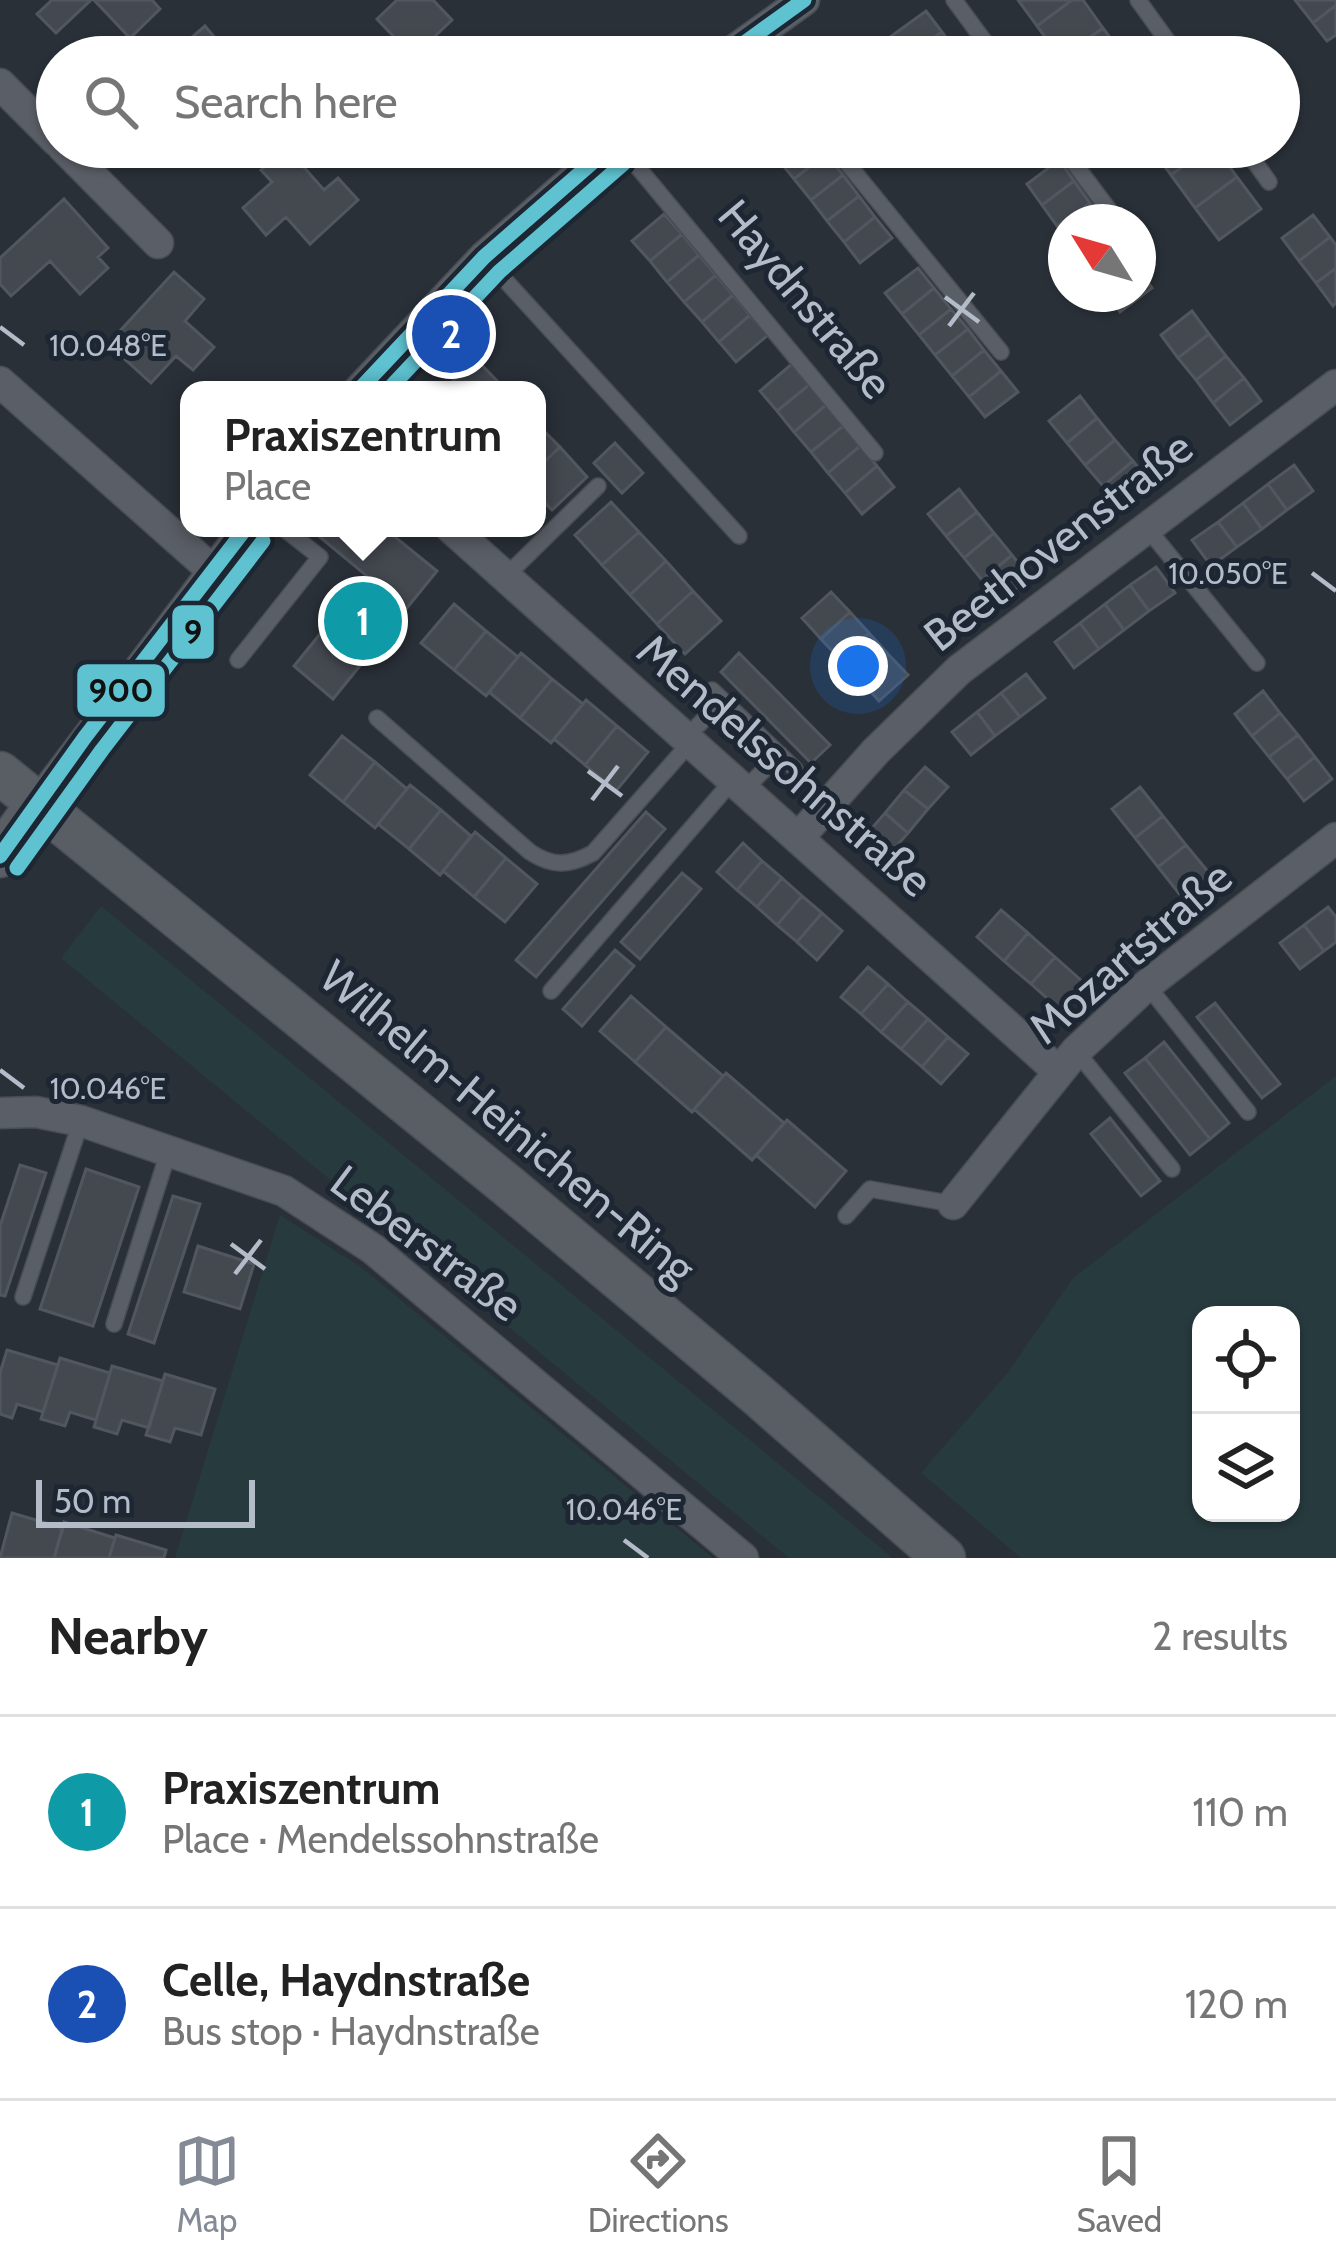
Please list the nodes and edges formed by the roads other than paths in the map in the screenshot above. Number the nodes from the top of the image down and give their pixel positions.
1 (804, 0) edge
2 (954, 0) edge
3 (1138, 0) edge
4 (762, 36) edge
5 (981, 36) edge
6 (1164, 36) edge
7 (0, 83) edge
8 (36, 120) edge
9 (84, 168) edge
10 (586, 168) edge
11 (638, 168) edge
12 (851, 168) edge
13 (1078, 168) edge
14 (1259, 168) edge
15 (1269, 182) dead end
16 (1105, 204) edge
17 (158, 243) dead end
18 (484, 257) junction
19 (1000, 352) dead end
20 (367, 381) edge
21 (0, 382) edge
22 (1336, 385) edge
23 (875, 453) dead end
24 (598, 486) dead end
25 (1147, 528) junction
26 (739, 536) dead end
27 (239, 537) edge
28 (294, 537) edge
29 (461, 537) edge
30 (546, 537) edge
31 (546, 537) edge
32 (212, 570) junction
33 (504, 578) junction
34 (238, 659) dead end
35 (1257, 663) dead end
36 (377, 718) dead end
37 (687, 741) junction
38 (780, 754) junction
39 (795, 769) dead end
40 (0, 773) edge
41 (738, 785) junction
42 (38, 803) junction
43 (799, 837) junction
44 (1336, 838) edge
45 (0, 856) edge
46 (1147, 985) junction
47 (551, 991) dead end
48 (1067, 1061) junction
49 (1248, 1112) dead end
50 (0, 1113) edge
51 (81, 1121) junction
52 (169, 1150) junction
53 (1172, 1169) dead end
54 (953, 1204) joint
55 (846, 1216) dead end
56 (22, 1297) dead end
57 (114, 1324) dead end
58 (742, 1558) edge
59 (944, 1558) edge

1 - 4 street
2 - 5 lane
3 - 6 lane
7 - 8 street
9 - 17 street
10 - 18 street
11 - 23 lane, Haydnstraße
12 - 19 lane
13 - 16 lane
14 - 15 lane
18 - 20 street
18 - 26 lane
21 - 32 street
22 - 25 street, Beethovenstraße
24 - 31 lane
25 - 35 lane
25 - 43 street, Beethovenstraße
27 - 32 street
28 - 34 lane
29 - 33 street, Mendelssohnstraße
30 - 33 lane
32 - 42 street
33 - 37 street, Mendelssohnstraße
36 - 37 lane
37 - 38 lane
37 - 41 street, Mendelssohnstraße
38 - 39 lane
38 - 41 lane
40 - 42 main road, Wilhelm-Heinichen-Ring
41 - 43 street, Mendelssohnstraße
41 - 47 lane
42 - 45 main road
42 - 59 main road, Wilhelm-Heinichen-Ring
43 - 48 street, Mendelssohnstraße
44 - 46 street, Mozartstraße
46 - 48 street, Mozartstraße
46 - 49 lane
48 - 53 lane
48 - 54 street, Mozartstraße
50 - 51 street, Leberstraße
51 - 52 street, Leberstraße
51 - 56 lane
52 - 57 lane
52 - 58 street, Leberstraße
54 - 55 lane

